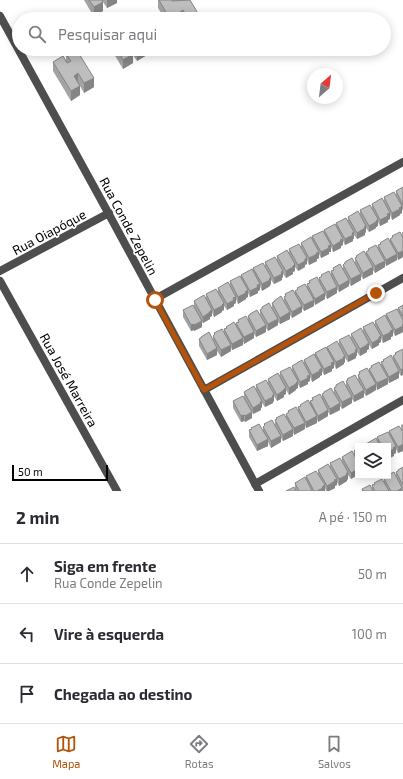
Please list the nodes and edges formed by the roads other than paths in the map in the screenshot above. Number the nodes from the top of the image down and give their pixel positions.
1 (0, 16) edge
2 (12, 38) edge
3 (22, 56) edge
4 (403, 162) edge
5 (109, 214) junction
6 (0, 271) edge
7 (403, 278) edge
8 (0, 281) edge
9 (155, 300) junction
10 (204, 390) junction
11 (403, 400) edge
12 (257, 488) edge
13 (117, 491) edge

1 - 2 street, Rua Conde Zepelin
3 - 5 street, Rua Conde Zepelin
4 - 9 street
5 - 6 street, Rua Oiapóque
5 - 9 street, Rua Conde Zepelin
7 - 10 street
8 - 13 street, Rua José Marreira
9 - 10 street, Rua Conde Zepelin
10 - 12 street, Rua Conde Zepelin
11 - 12 street

